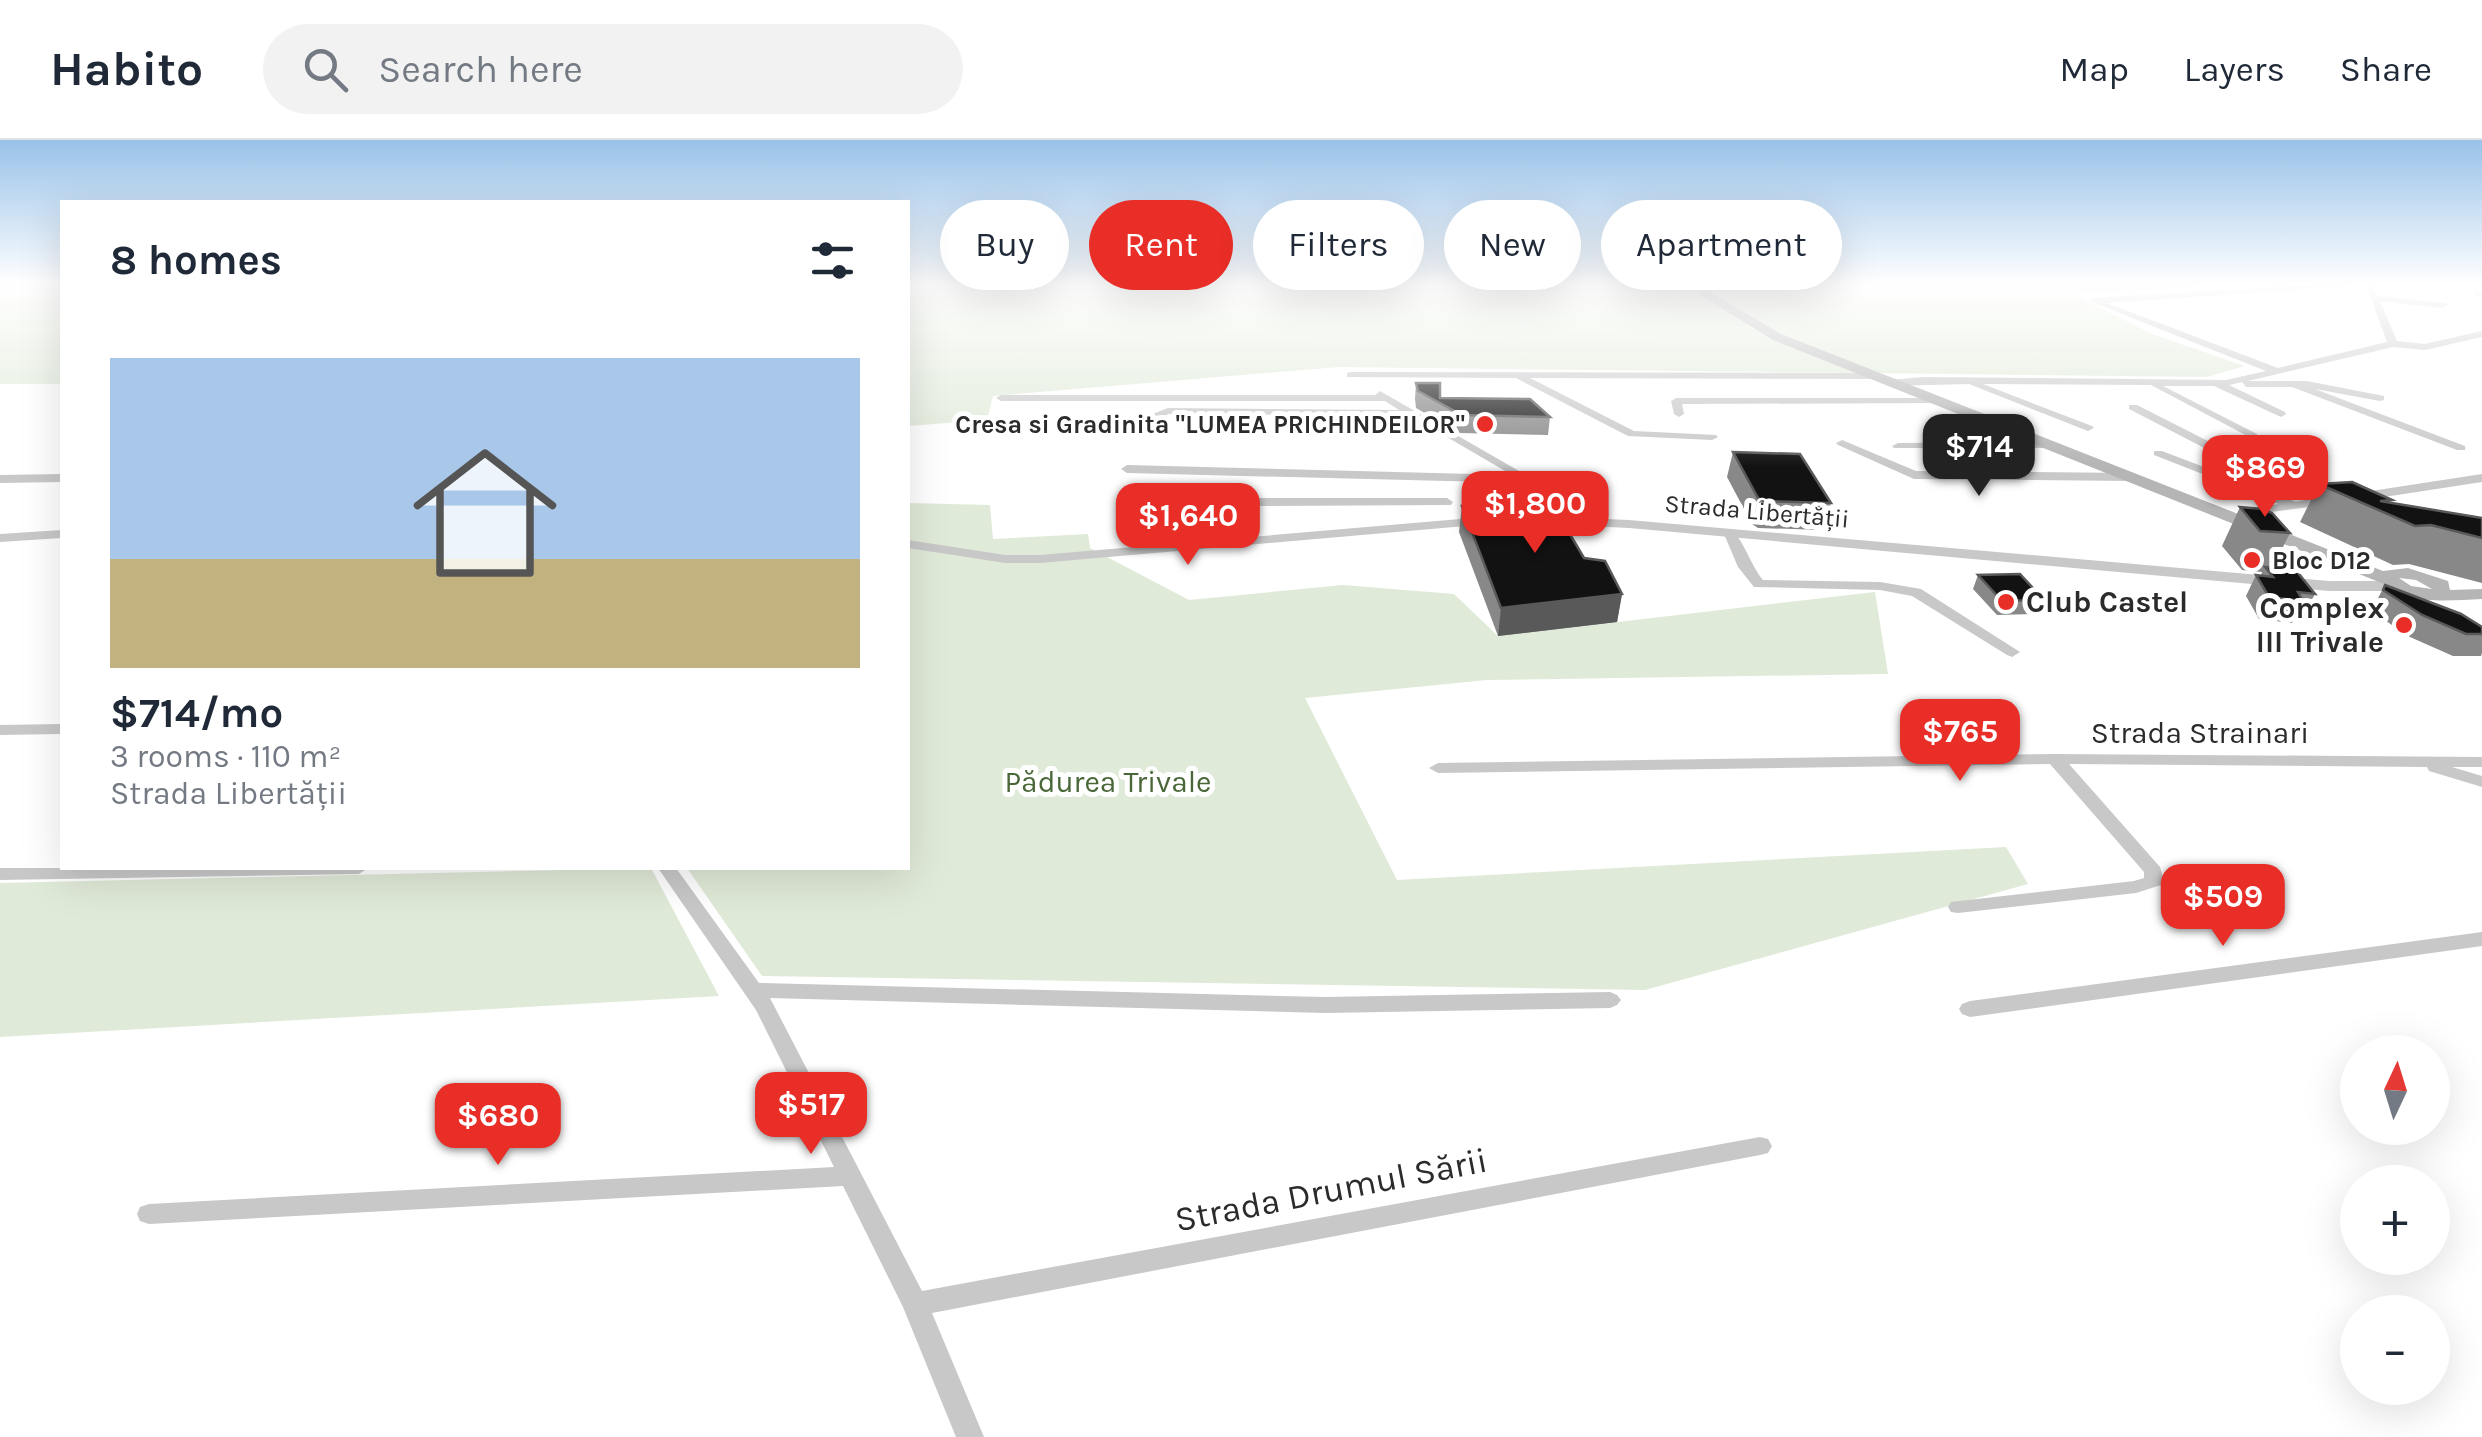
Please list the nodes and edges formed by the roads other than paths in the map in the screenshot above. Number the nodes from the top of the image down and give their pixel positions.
1 (1798, 346) edge
2 (2209, 346) edge
3 (2386, 346) edge
4 (2274, 370) junction
5 (1517, 376) junction
6 (1870, 376) junction
7 (1964, 380) junction
8 (2098, 382) junction
9 (2151, 383) junction
10 (1888, 384) junction
11 (2222, 384) junction
12 (2293, 384) junction
13 (1001, 398) dead end
14 (1387, 398) junction
15 (2380, 398) dead end
16 (1934, 401) junction
17 (2133, 407) dead end
18 (1414, 414) junction
19 (1679, 414) dead end
20 (2281, 414) dead end
21 (1145, 419) dead end
22 (2191, 427) dead end
23 (2088, 428) dead end
24 (1712, 436) dead end
25 (2253, 436) dead end
26 (1842, 443) dead end
27 (2050, 445) junction
28 (1898, 446) dead end
29 (2462, 448) dead end
30 (2158, 453) dead end
31 (1127, 469) dead end
32 (1349, 475) junction
33 (2131, 477) junction
34 (60, 478) edge
35 (1526, 478) junction
36 (2482, 478) edge
37 (0, 479) edge
38 (1302, 502) junction
39 (1350, 502) junction
40 (1447, 502) dead end
41 (2318, 502) junction
42 (2294, 506) junction
43 (2228, 515) junction
44 (1516, 520) edge
45 (1480, 522) edge
46 (1602, 522) junction
47 (1252, 532) dead end
48 (60, 534) edge
49 (1319, 534) junction
50 (1731, 534) junction
51 (0, 538) edge
52 (910, 544) edge
53 (2398, 582) junction
54 (2482, 591) edge
55 (2424, 612) edge
56 (2012, 652) dead end
57 (60, 729) edge
58 (0, 730) edge
59 (2055, 759) junction
60 (2416, 762) junction
61 (2482, 762) edge
62 (1438, 768) dead end
63 (2482, 782) edge
64 (239, 870) edge
65 (669, 870) edge
66 (0, 874) edge
67 (1958, 907) dead end
68 (2482, 939) edge
69 (754, 990) junction
70 (1610, 1000) dead end
71 (1970, 1009) dead end
72 (1760, 1146) dead end
73 (851, 1176) junction
74 (149, 1214) dead end
75 (916, 1304) junction
76 (970, 1437) edge

1 - 6 main road
2 - 4 street
3 - 4 street
4 - 11 street
5 - 6 street
5 - 14 street
5 - 24 street
6 - 10 main road
7 - 8 street
7 - 10 street
7 - 23 street
8 - 9 street
8 - 22 street
9 - 11 street
9 - 25 street
10 - 16 main road
11 - 12 street
11 - 20 street
12 - 15 street
12 - 29 street
13 - 14 street
14 - 18 street
16 - 19 street
16 - 27 main road
17 - 41 street
18 - 21 street
18 - 35 street
26 - 33 street
27 - 28 street
27 - 33 main road
30 - 42 street
31 - 32 street
32 - 35 street
32 - 39 street
33 - 43 main road
34 - 37 street
35 - 46 street
36 - 41 street
38 - 39 street
38 - 47 street
38 - 49 street
39 - 40 street
41 - 42 street
42 - 43 street
43 - 53 main road
44 - 46 street, Strada Libertății
45 - 49 street
46 - 50 street, Strada Libertății
48 - 51 street
49 - 52 street
50 - 53 street, Strada Libertății
50 - 56 street
53 - 54 main road
53 - 55 street
57 - 58 street
59 - 60 street, Strada Strainari
59 - 62 street, Strada Strainari
59 - 67 street
60 - 61 street, Strada Strainari
60 - 63 street
64 - 66 street
65 - 69 street
68 - 71 street
69 - 70 street
69 - 73 street
72 - 75 street, Strada Drumul Sării
73 - 74 street
73 - 75 street
75 - 76 street

